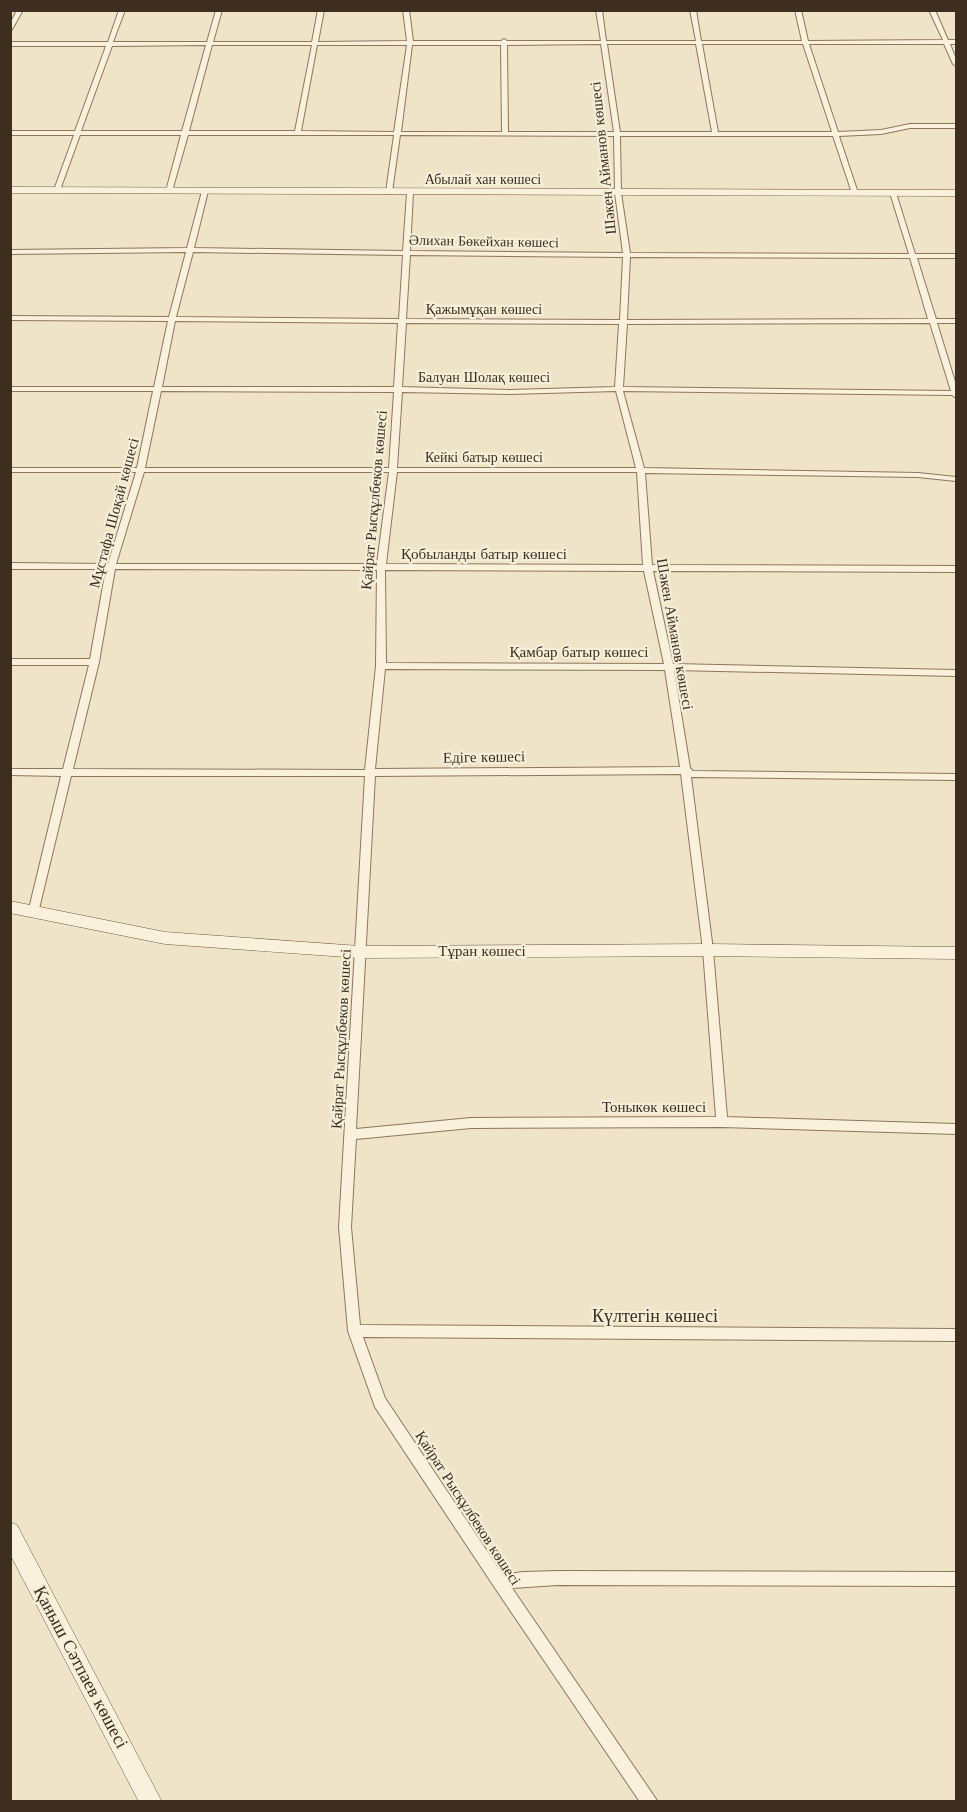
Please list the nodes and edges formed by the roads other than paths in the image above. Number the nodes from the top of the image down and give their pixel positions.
1 (20, 10) edge
2 (122, 10) edge
3 (219, 10) edge
4 (321, 10) edge
5 (406, 10) edge
6 (599, 10) edge
7 (693, 10) edge
8 (798, 10) edge
9 (932, 10) edge
10 (10, 31) edge
11 (504, 41) junction
12 (604, 41) junction
13 (698, 41) junction
14 (805, 41) junction
15 (410, 42) junction
16 (947, 42) junction
17 (957, 42) edge
18 (110, 43) junction
19 (316, 43) junction
20 (10, 44) edge
21 (210, 44) junction
22 (957, 64) edge
23 (957, 126) edge
24 (505, 132) junction
25 (10, 133) edge
26 (298, 133) junction
27 (398, 133) junction
28 (617, 133) junction
29 (76, 134) junction
30 (185, 134) junction
31 (715, 134) junction
32 (838, 134) junction
33 (10, 190) edge
34 (57, 190) junction
35 (169, 191) junction
36 (205, 191) junction
37 (389, 192) junction
38 (410, 193) junction
39 (618, 193) junction
40 (855, 193) junction
41 (893, 193) junction
42 (957, 193) edge
43 (188, 250) junction
44 (10, 252) edge
45 (406, 252) junction
46 (911, 254) junction
47 (627, 255) junction
48 (957, 256) edge
49 (10, 318) edge
50 (172, 318) junction
51 (402, 321) junction
52 (623, 321) junction
53 (933, 321) junction
54 (957, 321) edge
55 (10, 389) edge
56 (157, 389) junction
57 (620, 389) junction
58 (398, 390) junction
59 (956, 394) edge
60 (141, 469) junction
61 (10, 470) edge
62 (641, 470) junction
63 (393, 471) junction
64 (957, 479) edge
65 (10, 566) edge
66 (111, 567) junction
67 (381, 567) junction
68 (648, 569) junction
69 (957, 569) edge
70 (10, 662) edge
71 (94, 662) junction
72 (381, 666) junction
73 (669, 667) junction
74 (957, 673) edge
75 (685, 770) junction
76 (10, 772) edge
77 (69, 772) junction
78 (370, 773) junction
79 (957, 777) edge
80 (10, 907) edge
81 (33, 913) junction
82 (708, 950) junction
83 (360, 952) junction
84 (957, 952) edge
85 (722, 1122) junction
86 (957, 1129) edge
87 (352, 1134) junction
88 (354, 1331) junction
89 (957, 1335) edge
90 (10, 1532) edge
91 (957, 1579) edge
92 (500, 1583) junction
93 (151, 1802) edge
94 (650, 1802) edge

1 - 10 street
2 - 18 street
3 - 21 street
4 - 19 street
5 - 15 street
6 - 12 street, Шәкен Айманов көшесі
7 - 13 street
8 - 14 street
9 - 16 street
11 - 12 street
11 - 15 street
11 - 24 street
12 - 13 street
12 - 28 street, Шәкен Айманов көшесі
13 - 14 street
13 - 31 street
14 - 16 street
14 - 32 street
15 - 19 street
15 - 27 street
16 - 17 street
16 - 22 street
18 - 20 street
18 - 21 street
18 - 29 street
19 - 21 street
19 - 26 street
21 - 30 street
23 - 32 street
24 - 27 street
24 - 28 street
25 - 29 street
26 - 27 street
26 - 30 street
27 - 37 street
28 - 31 street
28 - 39 street, Шәкен Айманов көшесі
29 - 30 street
29 - 34 street
30 - 35 street
31 - 32 street
32 - 40 street
33 - 34 street, Абылай хан көшесі
34 - 35 street, Абылай хан көшесі
35 - 36 street, Абылай хан көшесі
36 - 37 street, Абылай хан көшесі
36 - 43 street, Мұстафа Шоқай көшесі
37 - 38 street, Абылай хан көшесі
38 - 39 street, Абылай хан көшесі
38 - 45 street, Қайрат Рысқұлбеков көшесі
39 - 40 street, Абылай хан көшесі
39 - 47 street, Шәкен Айманов көшесі
40 - 41 street, Абылай хан көшесі
41 - 42 street, Абылай хан көшесі
41 - 46 street
43 - 44 street, Әлихан Бөкейхан көшесі
43 - 45 street, Әлихан Бөкейхан көшесі
43 - 50 street, Мұстафа Шоқай көшесі
45 - 47 street, Әлихан Бөкейхан көшесі
45 - 51 street, Қайрат Рысқұлбеков көшесі
46 - 47 street, Әлихан Бөкейхан көшесі
46 - 48 street, Әлихан Бөкейхан көшесі
46 - 53 street
47 - 52 street, Шәкен Айманов көшесі
49 - 50 street, Қажымұқан көшесі
50 - 51 street, Қажымұқан көшесі
50 - 56 street, Мұстафа Шоқай көшесі
51 - 52 street, Қажымұқан көшесі
51 - 58 street, Қайрат Рысқұлбеков көшесі
52 - 53 street, Қажымұқан көшесі
52 - 57 street, Шәкен Айманов көшесі
53 - 54 street, Қажымұқан көшесі
53 - 59 street
55 - 56 street, Балуан Шолақ көшесі
56 - 58 street, Балуан Шолақ көшесі
56 - 60 street, Мұстафа Шоқай көшесі
57 - 58 street, Балуан Шолақ көшесі
57 - 59 street, Балуан Шолақ көшесі
57 - 62 street, Шәкен Айманов көшесі
58 - 63 street, Қайрат Рысқұлбеков көшесі
60 - 61 street, Кейкі батыр көшесі
60 - 63 street, Кейкі батыр көшесі
60 - 66 street, Мұстафа Шоқай көшесі
62 - 63 street, Кейкі батыр көшесі
62 - 64 street, Кейкі батыр көшесі
62 - 68 street, Шәкен Айманов көшесі
63 - 67 street, Қайрат Рысқұлбеков көшесі
65 - 66 street, Қобыланды батыр көшесі
66 - 67 street, Қобыланды батыр көшесі
66 - 71 street, Мұстафа Шоқай көшесі
67 - 68 street, Қобыланды батыр көшесі
67 - 72 street, Қайрат Рысқұлбеков көшесі
68 - 69 street, Қобыланды батыр көшесі
68 - 73 street, Шәкен Айманов көшесі
70 - 71 street
71 - 77 street, Мұстафа Шоқай көшесі
72 - 73 street, Қамбар батыр көшесі
72 - 78 street, Қайрат Рысқұлбеков көшесі
73 - 74 street, Қамбар батыр көшесі
73 - 75 street, Шәкен Айманов көшесі
75 - 78 street, Едіге көшесі
75 - 79 street, Едіге көшесі
75 - 82 street, Шәкен Айманов көшесі
76 - 77 street, Едіге көшесі
77 - 78 street, Едіге көшесі
77 - 81 street, Мұстафа Шоқай көшесі
78 - 83 street, Қайрат Рысқұлбеков көшесі
80 - 81 street, Тұран көшесі
81 - 83 street, Тұран көшесі
82 - 83 street, Тұран көшесі
82 - 84 street, Тұран көшесі
82 - 85 street, Шәкен Айманов көшесі
83 - 87 street, Қайрат Рысқұлбеков көшесі
85 - 86 street, Тоныкөк көшесі
85 - 87 street, Тоныкөк көшесі
87 - 88 street, Қайрат Рысқұлбеков көшесі
88 - 89 street, Күлтегін көшесі
88 - 92 street, Қайрат Рысқұлбеков көшесі
90 - 93 street, Қаныш Сәтпаев көшесі
91 - 92 street
92 - 94 street, Қайрат Рысқұлбеков көшесі

